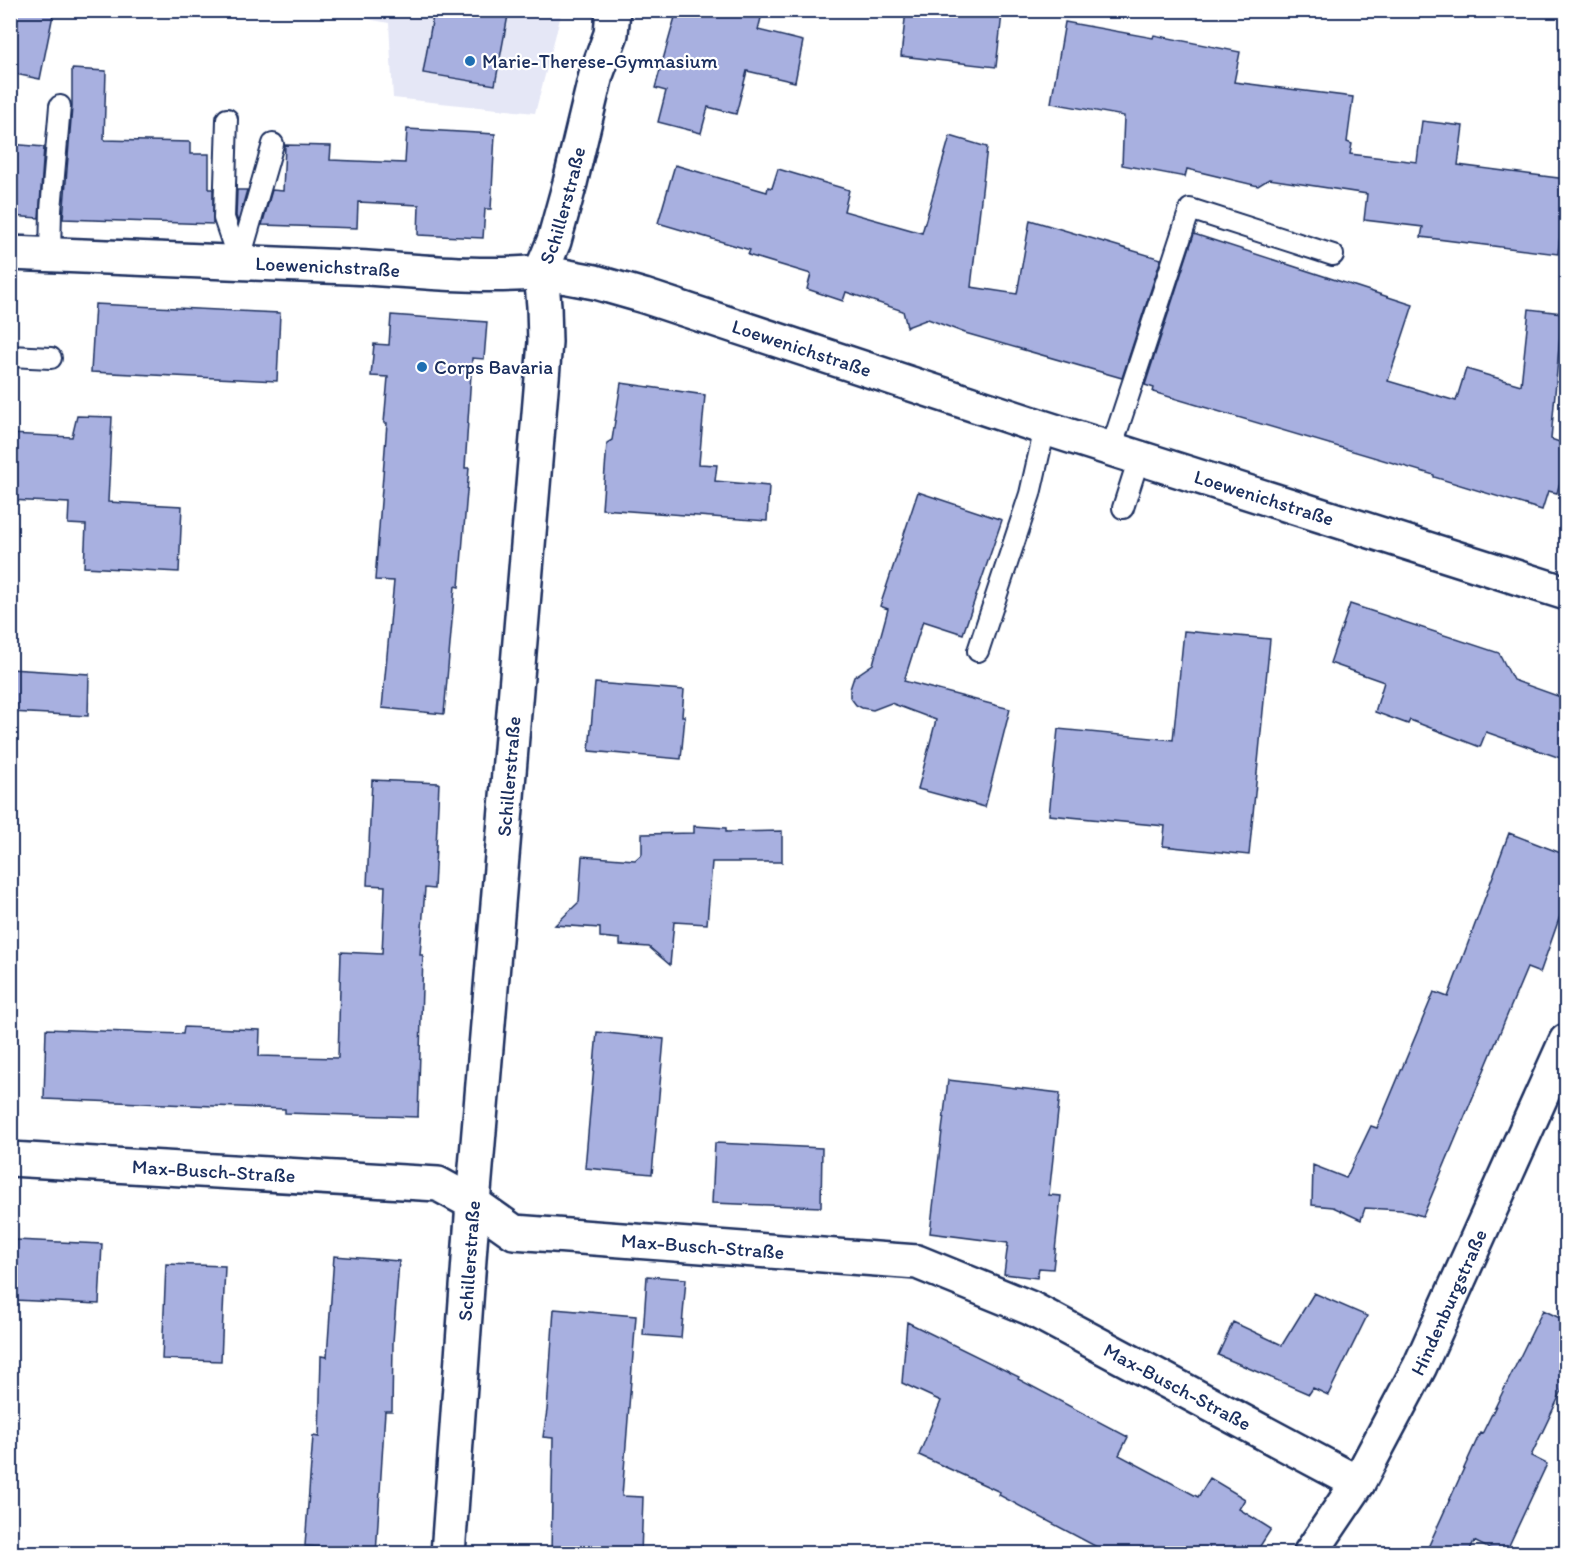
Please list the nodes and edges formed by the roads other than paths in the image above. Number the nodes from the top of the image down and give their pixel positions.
1 (613, 10) edge
2 (60, 106) dead end
3 (227, 118) dead end
4 (273, 144) dead end
5 (10, 253) edge
6 (50, 255) junction
7 (1333, 255) dead end
8 (239, 262) junction
9 (541, 272) junction
10 (10, 356) edge
11 (51, 358) dead end
12 (1046, 428) junction
13 (1125, 453) junction
14 (1123, 508) dead end
15 (1566, 593) edge
16 (978, 651) dead end
17 (1566, 1041) edge
18 (10, 1159) edge
19 (473, 1203) junction
20 (1358, 1483) junction
21 (448, 1554) edge
22 (1310, 1554) edge

1 - 9 street, Schillerstraße
2 - 6 lane
3 - 8 lane
4 - 8 lane
5 - 6 street, Loewenichstraße
6 - 8 street, Loewenichstraße
7 - 13 lane
8 - 9 street, Loewenichstraße
9 - 12 street, Loewenichstraße
9 - 19 street, Schillerstraße
10 - 11 lane
12 - 13 street, Loewenichstraße
12 - 16 lane
13 - 14 lane
13 - 15 street, Loewenichstraße
17 - 20 street, Hindenburgstraße
18 - 19 street, Max-Busch-Straße
19 - 20 street, Max-Busch-Straße
19 - 21 street, Schillerstraße
20 - 22 street, Hindenburgstraße

